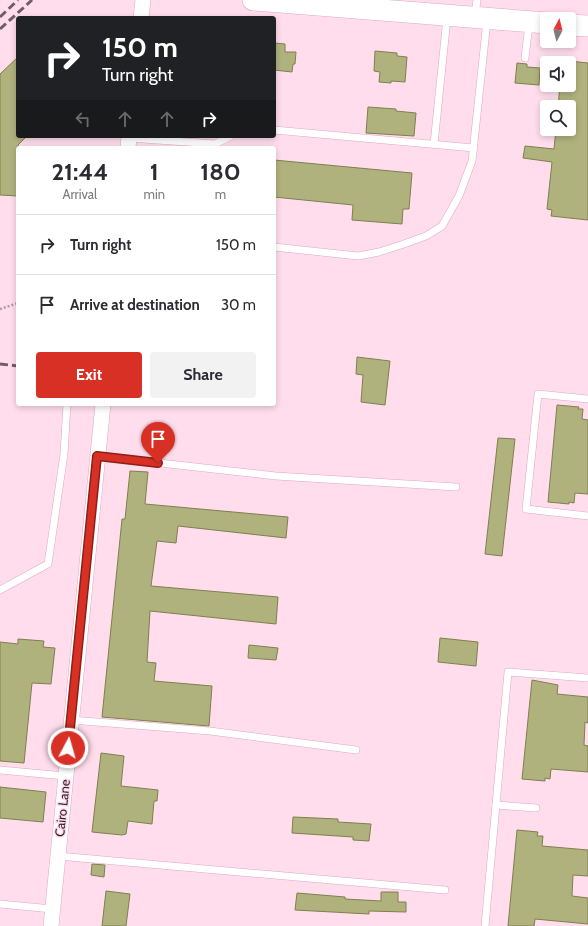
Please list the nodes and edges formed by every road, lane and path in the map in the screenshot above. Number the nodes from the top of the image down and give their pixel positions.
1 (143, 0) edge
2 (253, 0) edge
3 (306, 2) edge
4 (480, 12) edge
5 (447, 15) junction
6 (141, 16) edge
7 (538, 22) edge
8 (576, 25) edge
9 (588, 26) edge
10 (525, 58) dead end
11 (276, 130) edge
12 (227, 138) edge
13 (129, 141) edge
14 (434, 144) junction
15 (474, 148) junction
16 (276, 247) edge
17 (16, 304) edge
18 (0, 309) edge
19 (588, 399) edge
20 (67, 406) edge
21 (103, 406) edge
22 (97, 456) junction
23 (456, 487) dead end
24 (588, 516) edge
25 (0, 590) edge
26 (588, 678) edge
27 (71, 720) junction
28 (356, 750) dead end
29 (0, 770) edge
30 (65, 776) junction
31 (496, 805) junction
32 (536, 808) dead end
33 (58, 856) junction
34 (445, 890) dead end
35 (0, 904) edge
36 (52, 909) junction
37 (50, 926) edge
38 (484, 926) edge

1 - 6 street
2 - 3 main road
3 - 5 main road
4 - 5 main road
4 - 7 main road
4 - 15 lane
5 - 14 lane
7 - 10 lane
8 - 9 main road
11 - 14 lane
12 - 13 lane
14 - 15 lane
15 - 16 lane
17 - 18 path
19 - 24 lane
20 - 25 lane
21 - 22 street, Cairo Lane
22 - 23 lane
22 - 27 street, Cairo Lane
26 - 31 lane
27 - 28 lane
27 - 30 street, Cairo Lane
29 - 30 lane
30 - 33 street, Cairo Lane
31 - 32 lane
31 - 38 lane
33 - 34 lane
33 - 36 street, Cairo Lane
35 - 36 lane
36 - 37 street, Cairo Lane

